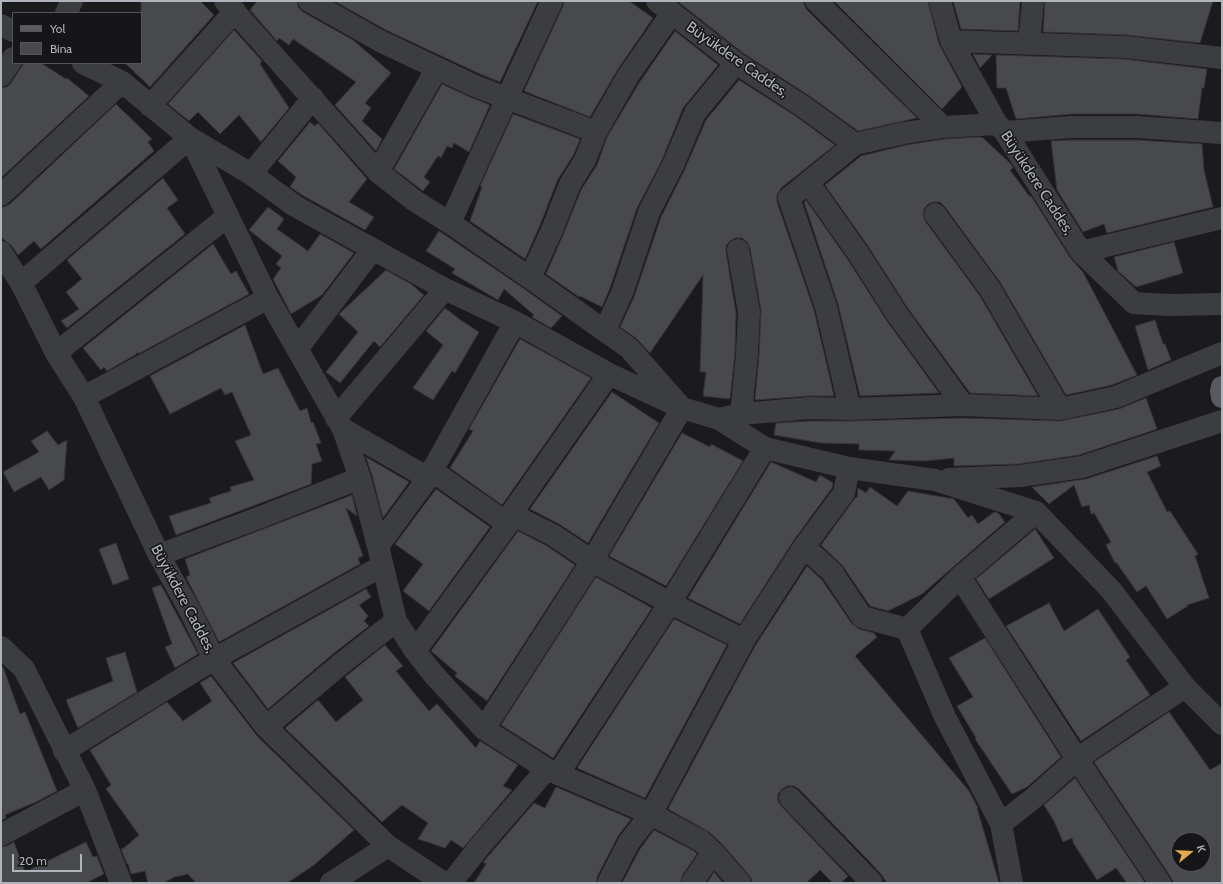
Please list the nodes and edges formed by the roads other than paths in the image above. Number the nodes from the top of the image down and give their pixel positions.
1 (72, 1) edge
2 (309, 1) edge
3 (552, 1) edge
4 (816, 1) edge
5 (940, 1) edge
6 (1033, 1) edge
7 (230, 6) edge
8 (665, 7) edge
9 (66, 12) edge
10 (1, 25) edge
11 (12, 30) edge
12 (951, 41) junction
13 (1029, 43) junction
14 (1222, 58) edge
15 (12, 60) edge
16 (736, 63) junction
17 (85, 64) edge
18 (437, 68) junction
19 (1, 76) edge
20 (122, 82) junction
21 (313, 98) junction
22 (507, 98) junction
23 (150, 106) junction
24 (943, 127) junction
25 (1001, 128) junction
26 (596, 132) junction
27 (1222, 133) edge
28 (190, 138) junction
29 (855, 144) junction
30 (378, 172) junction
31 (251, 174) junction
32 (808, 182) junction
33 (1, 196) edge
34 (935, 214) dead end
35 (228, 216) junction
36 (1222, 218) edge
37 (450, 223) junction
38 (373, 248) junction
39 (738, 250) dead end
40 (1, 252) edge
41 (1081, 252) junction
42 (530, 278) junction
43 (21, 283) junction
44 (445, 289) junction
45 (268, 298) junction
46 (1222, 304) edge
47 (515, 322) junction
48 (605, 330) junction
49 (297, 349) junction
50 (56, 353) junction
51 (1222, 353) edge
52 (609, 374) junction
53 (1222, 388) edge
54 (84, 397) junction
55 (1222, 397) edge
56 (963, 405) junction
57 (682, 408) junction
58 (1060, 408) junction
59 (850, 409) junction
60 (741, 414) junction
61 (719, 419) junction
62 (1222, 421) edge
63 (339, 424) junction
64 (765, 448) junction
65 (849, 468) junction
66 (430, 474) junction
67 (360, 478) junction
68 (935, 480) junction
69 (1036, 512) junction
70 (509, 519) junction
71 (804, 547) junction
72 (159, 555) junction
73 (380, 556) junction
74 (592, 561) junction
75 (960, 577) junction
76 (670, 603) junction
77 (396, 621) junction
78 (907, 629) junction
79 (744, 640) junction
80 (1, 647) edge
81 (415, 651) junction
82 (214, 659) junction
83 (1186, 687) junction
84 (1222, 724) edge
85 (266, 727) junction
86 (484, 729) junction
87 (64, 751) junction
88 (1077, 759) junction
89 (553, 771) junction
90 (85, 790) junction
91 (790, 798) dead end
92 (651, 814) junction
93 (1001, 824) junction
94 (1, 835) edge
95 (388, 846) junction
96 (713, 852) junction
97 (865, 881) edge
98 (121, 883) edge
99 (331, 883) edge
100 (444, 883) edge
101 (451, 883) edge
102 (608, 883) edge
103 (692, 883) edge
104 (740, 883) edge
105 (1012, 883) edge
106 (1160, 883) edge

1 - 9 street
2 - 18 street
3 - 22 street
4 - 24 street
5 - 12 street
6 - 13 street
7 - 21 street
7 - 23 street
8 - 16 street, Büyükdere Caddes,
8 - 26 street
10 - 11 street
12 - 13 street
12 - 25 street
13 - 14 street
15 - 19 street
16 - 29 street, Büyükdere Caddes,
16 - 48 street
17 - 20 street
18 - 22 street
18 - 30 street
20 - 23 street
20 - 33 street
21 - 30 street
21 - 31 street
22 - 26 street
22 - 37 street
23 - 28 street
24 - 25 street, Büyükdere Caddes,
24 - 29 street, Büyükdere Caddes,
25 - 27 street
25 - 41 street, Büyükdere Caddes,
26 - 42 street
28 - 31 street
28 - 35 street
28 - 43 street
29 - 32 street
30 - 37 street
31 - 38 street
32 - 56 street
32 - 59 street
34 - 58 street
35 - 45 street
35 - 50 street
36 - 41 street
37 - 42 street
38 - 44 street
38 - 49 street
39 - 60 street
40 - 43 street, Büyükdere Caddes,
41 - 46 street, Büyükdere Caddes,
42 - 48 street
43 - 50 street, Büyükdere Caddes,
44 - 47 street
44 - 63 street
45 - 49 street
45 - 54 street
47 - 52 street
47 - 66 street
48 - 57 street
49 - 63 street
50 - 54 street, Büyükdere Caddes,
51 - 58 street
52 - 57 street
52 - 70 street
53 - 55 main road
54 - 72 street, Büyükdere Caddes,
56 - 58 street
56 - 59 street
57 - 61 street
57 - 74 street
59 - 60 street
60 - 61 street
61 - 64 street
62 - 68 street
63 - 66 street
63 - 67 street
64 - 65 street
64 - 76 street
65 - 68 street
65 - 71 street
66 - 70 street
66 - 73 street
67 - 72 street
67 - 73 street
68 - 69 street
69 - 75 street
69 - 83 street
70 - 74 street
70 - 81 street
71 - 78 street
71 - 79 street
72 - 82 street, Büyükdere Caddes,
73 - 77 street
73 - 82 street
74 - 76 street
74 - 86 street
75 - 78 street
75 - 88 street
76 - 79 street
76 - 89 street
77 - 81 street
77 - 85 street
78 - 93 street
79 - 92 street
80 - 87 street
81 - 86 street
82 - 85 street, Büyükdere Caddes,
82 - 87 street
83 - 84 street
83 - 88 street
85 - 95 street, Büyükdere Caddes,
86 - 89 street
87 - 90 street
88 - 93 street
88 - 106 street
89 - 92 street
89 - 101 street
90 - 94 street
90 - 98 street
91 - 97 street
92 - 96 street
92 - 102 street
93 - 105 street
95 - 99 street
95 - 100 street, Büyükdere Caddes,
96 - 103 street
96 - 104 street

